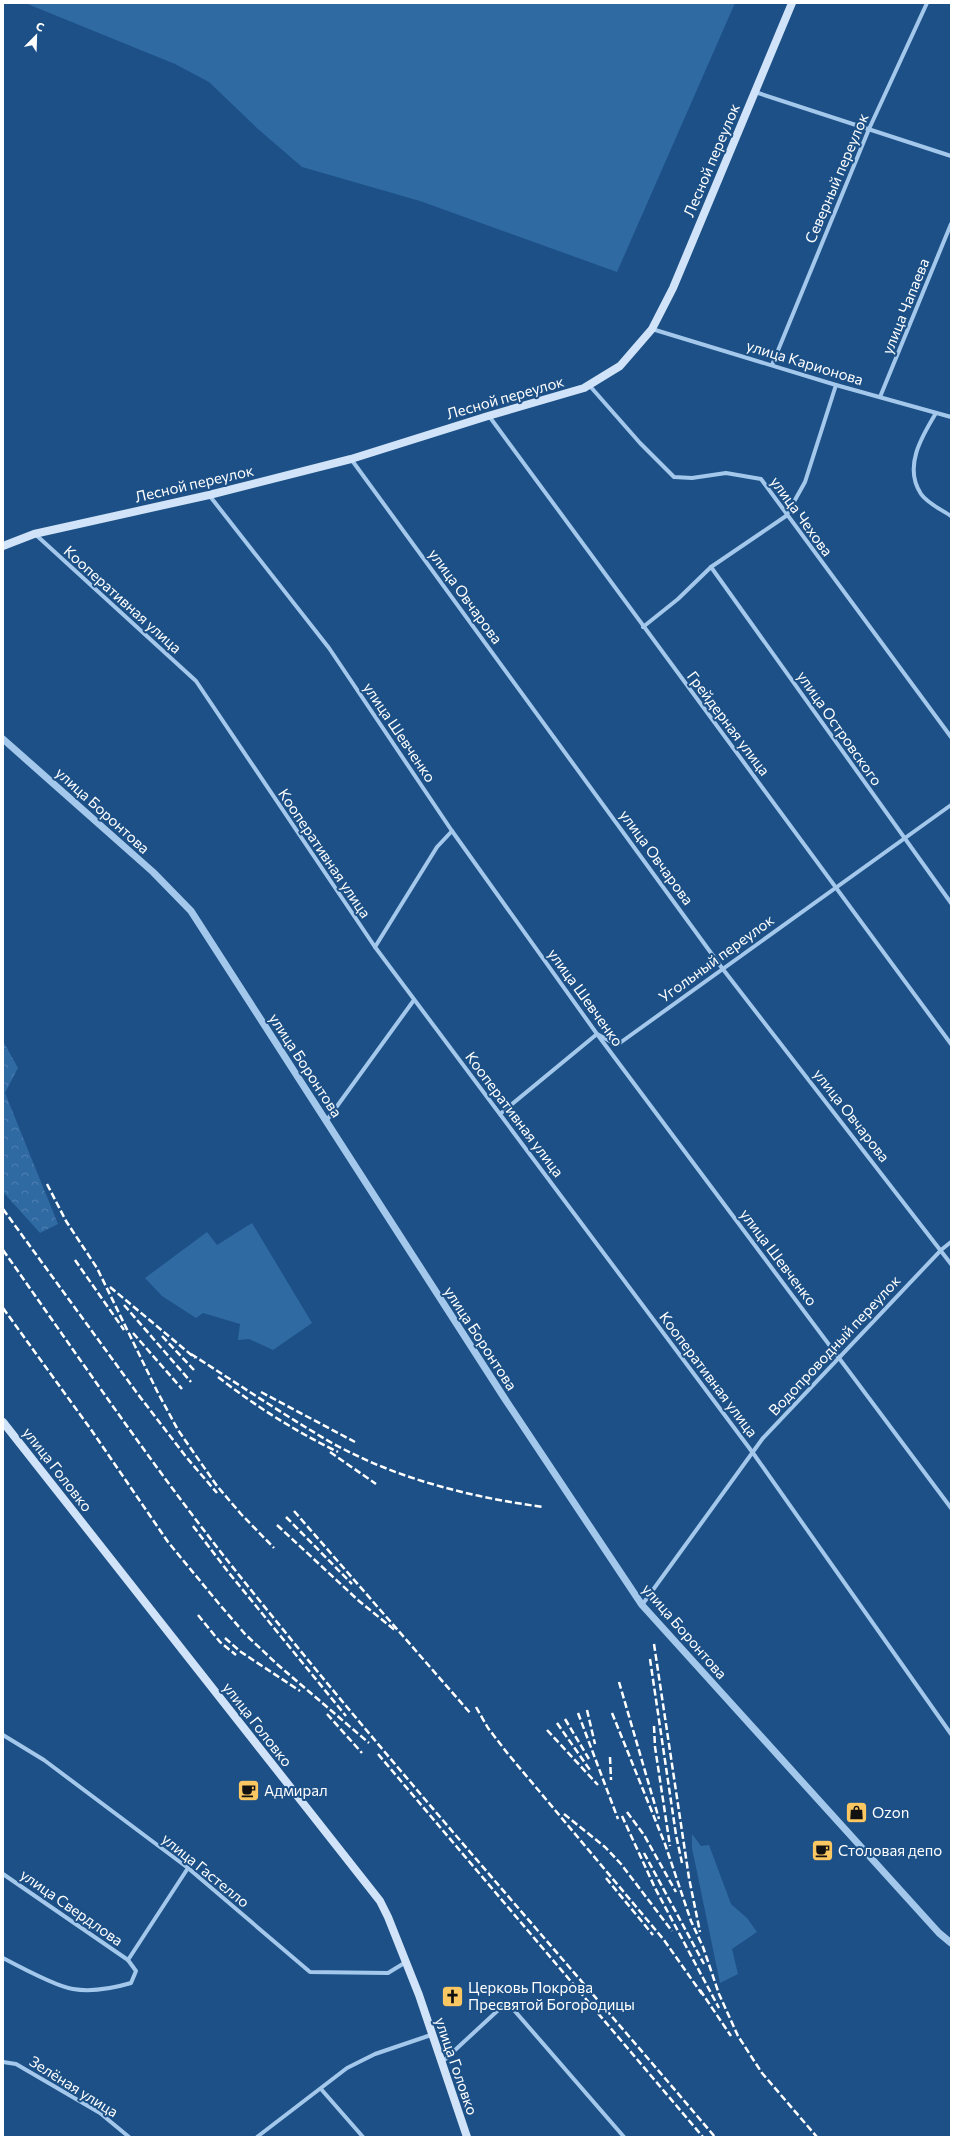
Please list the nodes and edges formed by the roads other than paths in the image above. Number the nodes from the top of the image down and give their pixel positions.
1 (792, 3) edge
2 (927, 3) edge
3 (755, 92) junction
4 (869, 129) junction
5 (951, 156) edge
6 (951, 224) edge
7 (652, 329) junction
8 (772, 365) junction
9 (590, 385) junction
10 (836, 385) junction
11 (880, 397) junction
12 (936, 413) junction
13 (488, 416) junction
14 (951, 417) edge
15 (351, 459) junction
16 (209, 495) junction
17 (786, 516) junction
18 (951, 516) edge
19 (34, 534) junction
20 (3, 546) edge
21 (711, 567) junction
22 (643, 627) junction
23 (951, 737) edge
24 (3, 739) edge
25 (951, 805) edge
26 (452, 831) junction
27 (903, 838) junction
28 (835, 887) junction
29 (951, 903) edge
30 (375, 947) junction
31 (722, 968) junction
32 (414, 1000) junction
33 (597, 1034) junction
34 (951, 1044) edge
35 (500, 1114) junction
36 (327, 1120) junction
37 (951, 1242) edge
38 (941, 1250) junction
39 (951, 1264) edge
40 (839, 1357) junction
41 (3, 1422) edge
42 (753, 1452) junction
43 (951, 1508) edge
44 (642, 1605) junction
45 (951, 1734) edge
46 (3, 1735) edge
47 (188, 1868) junction
48 (3, 1874) edge
49 (951, 1943) edge
50 (3, 1958) edge
51 (128, 1960) junction
52 (406, 1962) junction
53 (431, 2034) junction
54 (3, 2062) edge
55 (441, 2064) junction
56 (321, 2089) junction
57 (129, 2137) edge
58 (257, 2137) edge
59 (363, 2137) edge
60 (467, 2137) edge
61 (624, 2137) edge

1 - 3 main road, Лесной переулок
2 - 4 street, Северный переулок
3 - 4 street
3 - 7 main road, Лесной переулок
4 - 5 street
4 - 8 street, Северный переулок
6 - 11 street, улица Чапаева
7 - 8 street, улица Карионова
7 - 9 main road, Лесной переулок
8 - 10 street, улица Карионова
9 - 13 main road, Лесной переулок
9 - 17 street, улица Чехова
10 - 11 street, улица Карионова
10 - 17 street
11 - 12 street, улица Карионова
12 - 14 street, улица Карионова
12 - 18 street
13 - 15 main road, Лесной переулок
13 - 22 street, Грейдерная улица
15 - 16 main road, Лесной переулок
15 - 31 street, улица Овчарова
16 - 19 main road, Лесной переулок
16 - 26 street, улица Шевченко
17 - 21 street
17 - 23 street, улица Чехова
19 - 20 main road, Лесной переулок
19 - 30 street, Кооперативная улица
21 - 22 street
21 - 27 street, улица Островского
22 - 28 street, Грейдерная улица
24 - 36 street, улица Боронтова
25 - 27 street, Угольный переулок
26 - 30 street
26 - 33 street, улица Шевченко
27 - 28 street, Угольный переулок
27 - 29 street, улица Островского
28 - 31 street, Угольный переулок
28 - 34 street, Грейдерная улица
30 - 32 street, Кооперативная улица
31 - 33 street, Угольный переулок
31 - 38 street, улица Овчарова
32 - 35 street, Кооперативная улица
32 - 36 street
33 - 35 street
33 - 40 street, улица Шевченко
35 - 42 street, Кооперативная улица
36 - 44 street, улица Боронтова
37 - 38 street, Водопроводный переулок
38 - 39 street, улица Овчарова
38 - 40 street, Водопроводный переулок
40 - 42 street, Водопроводный переулок
40 - 43 street, улица Шевченко
41 - 52 main road, улица Головко
42 - 44 street, Водопроводный переулок
42 - 45 street, Кооперативная улица
44 - 49 street, улица Боронтова
46 - 47 street, улица Гастелло
47 - 51 street
47 - 52 street, улица Гастелло
48 - 51 street, улица Свердлова
50 - 51 street
52 - 53 main road, улица Головко
53 - 55 main road, улица Головко
53 - 56 street
54 - 57 street, Зелёная улица
55 - 60 main road, улица Головко
55 - 61 street
56 - 58 street
56 - 59 street

